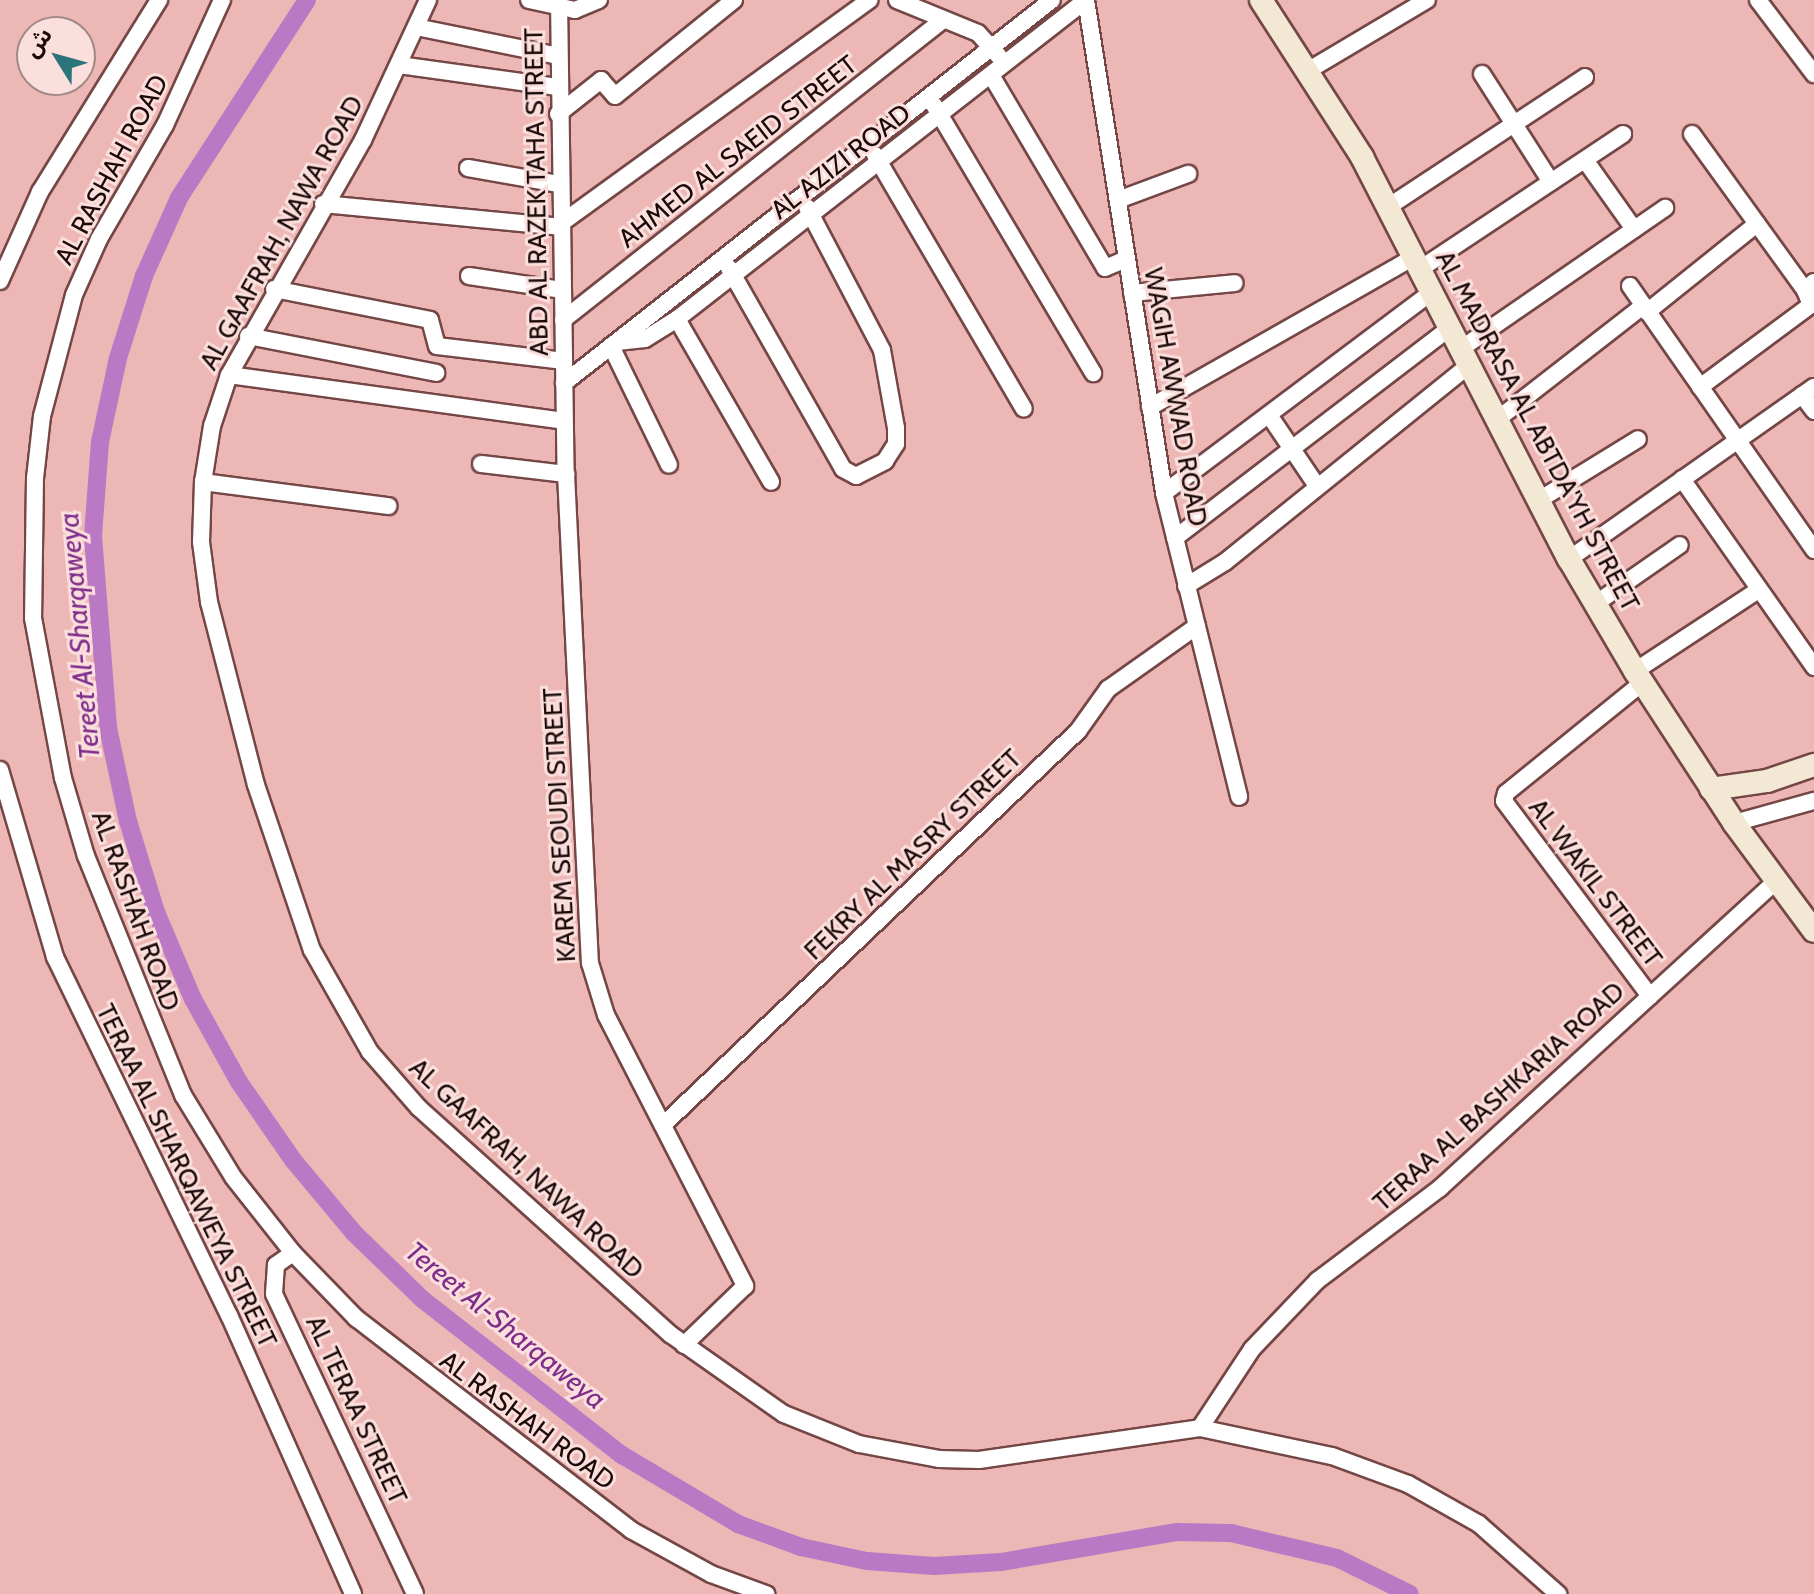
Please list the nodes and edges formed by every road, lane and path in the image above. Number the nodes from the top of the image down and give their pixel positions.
1 (159, 0) edge
2 (222, 0) edge
3 (428, 0) edge
4 (529, 0) edge
5 (599, 0) edge
6 (734, 0) edge
7 (870, 0) edge
8 (897, 0) edge
9 (1052, 0) edge
10 (1086, 0) edge
11 (1427, 0) edge
12 (1758, 0) edge
13 (559, 3) edge
14 (1268, 3) edge
15 (1064, 17) junction
16 (942, 21) junction
17 (416, 27) junction
18 (993, 47) junction
19 (558, 56) junction
20 (1005, 64) junction
21 (399, 65) junction
22 (1309, 70) junction
23 (1482, 74) dead end
24 (1814, 74) edge
25 (991, 75) junction
26 (1585, 77) dead end
27 (557, 87) junction
28 (930, 97) junction
29 (558, 114) junction
30 (940, 115) junction
31 (1513, 124) junction
32 (1623, 134) dead end
33 (1692, 134) dead end
34 (869, 145) junction
35 (1585, 160) junction
36 (880, 163) junction
37 (468, 168) dead end
38 (1188, 174) dead end
39 (1551, 182) junction
40 (558, 184) junction
41 (802, 198) junction
42 (1118, 200) junction
43 (323, 204) junction
44 (1388, 207) junction
45 (1665, 208) dead end
46 (812, 215) junction
47 (1757, 224) junction
48 (560, 226) junction
49 (1634, 229) junction
50 (1126, 259) junction
51 (724, 260) junction
52 (1417, 263) junction
53 (469, 276) dead end
54 (734, 276) junction
55 (0, 281) edge
56 (1235, 283) dead end
57 (1630, 286) dead end
58 (1810, 286) edge
59 (274, 289) junction
60 (563, 290) junction
61 (1432, 292) junction
62 (1132, 293) junction
63 (1645, 309) junction
64 (677, 319) junction
65 (563, 320) junction
66 (1451, 327) junction
67 (248, 336) junction
68 (614, 344) junction
69 (1466, 356) junction
70 (564, 361) junction
71 (436, 373) dead end
72 (1093, 373) dead end
73 (229, 375) junction
74 (564, 383) junction
75 (1700, 387) junction
76 (1808, 391) edge
77 (1150, 407) junction
78 (1024, 409) dead end
79 (1814, 411) edge
80 (1269, 415) junction
81 (1499, 418) junction
82 (564, 421) junction
83 (1638, 439) dead end
84 (1737, 440) junction
85 (1292, 449) junction
86 (481, 464) dead end
87 (669, 465) dead end
88 (566, 474) junction
89 (1682, 479) junction
90 (203, 482) junction
91 (771, 482) dead end
92 (1317, 486) junction
93 (1164, 493) junction
94 (1539, 500) junction
95 (388, 506) dead end
96 (1175, 538) junction
97 (1680, 545) dead end
98 (1814, 550) edge
99 (1569, 559) junction
100 (1186, 586) junction
101 (1757, 591) junction
102 (1595, 604) junction
103 (1197, 626) junction
104 (1814, 667) edge
105 (1638, 677) junction
106 (1814, 765) edge
107 (0, 770) edge
108 (1711, 789) junction
109 (1239, 797) dead end
110 (1814, 801) edge
111 (1734, 823) junction
112 (1777, 880) junction
113 (1814, 931) edge
114 (1650, 996) junction
115 (663, 1125) junction
116 (293, 1253) junction
117 (684, 1345) junction
118 (1200, 1428) junction
119 (353, 1594) edge
120 (415, 1594) edge
121 (766, 1594) edge
122 (1558, 1594) edge

1 - 55 street
2 - 116 street, AL RASHAH ROAD
3 - 17 street, AL GAAFRAH, NAWA ROAD
4 - 13 street
5 - 13 street
6 - 29 street
7 - 48 street
8 - 16 street
9 - 15 street
9 - 18 street, AL AZIZI ROAD
10 - 15 street, AL AZIZI ROAD
10 - 42 street, WAGIH AWWAD ROAD
11 - 22 street
12 - 24 street
13 - 19 street, ABD AL RAZEK TAHA STREET
14 - 22 street, AL MADRASA AL ABTDA'YH STREET
15 - 20 street, AL AZIZI ROAD
16 - 18 street
16 - 65 street, AHMED AL SAEID STREET
17 - 19 street
17 - 21 street, AL GAAFRAH, NAWA ROAD
18 - 20 street
18 - 28 street, AL AZIZI ROAD
19 - 27 street, ABD AL RAZEK TAHA STREET
20 - 25 street, AL AZIZI ROAD
21 - 27 street
21 - 43 street, AL GAAFRAH, NAWA ROAD
22 - 44 street, AL MADRASA AL ABTDA'YH STREET
23 - 31 street
25 - 30 street, AL AZIZI ROAD
25 - 50 street
26 - 31 street
27 - 29 street, ABD AL RAZEK TAHA STREET
28 - 30 street
28 - 34 street, AL AZIZI ROAD
29 - 40 street, ABD AL RAZEK TAHA STREET
30 - 36 street, AL AZIZI ROAD
30 - 72 street
31 - 39 street
31 - 44 street
32 - 35 street
33 - 47 street
34 - 36 street
34 - 41 street, AL AZIZI ROAD
35 - 39 street
35 - 49 street
36 - 46 street, AL AZIZI ROAD
36 - 78 street
37 - 40 street
38 - 42 street
39 - 52 street
40 - 48 street, ABD AL RAZEK TAHA STREET
41 - 46 street
41 - 51 street, AL AZIZI ROAD
42 - 50 street, WAGIH AWWAD ROAD
43 - 48 street
43 - 59 street, AL GAAFRAH, NAWA ROAD
44 - 52 street, AL MADRASA AL ABTDA'YH STREET
45 - 49 street
46 - 54 street, AL AZIZI ROAD
46 - 54 street
47 - 58 street
47 - 63 street
48 - 60 street, ABD AL RAZEK TAHA STREET
49 - 69 street
50 - 62 street, WAGIH AWWAD ROAD
51 - 54 street
51 - 68 street, AL AZIZI ROAD
52 - 61 street, AL MADRASA AL ABTDA'YH STREET
52 - 77 street
53 - 60 street
54 - 64 street, AL AZIZI ROAD
56 - 62 street
57 - 63 street
58 - 75 street
59 - 67 street, AL GAAFRAH, NAWA ROAD
59 - 70 street
60 - 65 street, ABD AL RAZEK TAHA STREET
61 - 66 street, AL MADRASA AL ABTDA'YH STREET
61 - 80 street
62 - 77 street, WAGIH AWWAD ROAD
63 - 75 street
63 - 81 street
64 - 68 street, AL AZIZI ROAD
64 - 91 street
65 - 70 street, ABD AL RAZEK TAHA STREET
66 - 69 street, AL MADRASA AL ABTDA'YH STREET
66 - 85 street
67 - 71 street
67 - 73 street, AL GAAFRAH, NAWA ROAD
68 - 74 street, AL AZIZI ROAD
68 - 87 street
69 - 81 street, AL MADRASA AL ABTDA'YH STREET
69 - 92 street
70 - 74 street, ABD AL RAZEK TAHA STREET
73 - 82 street
73 - 90 street, AL GAAFRAH, NAWA ROAD
74 - 82 street, KAREM SEOUDI STREET
75 - 84 street
76 - 79 street
76 - 84 street
77 - 93 street, WAGIH AWWAD ROAD
80 - 85 street
80 - 93 street
81 - 94 street, AL MADRASA AL ABTDA'YH STREET
82 - 88 street, KAREM SEOUDI STREET
83 - 94 street
84 - 89 street
84 - 98 street
85 - 92 street
85 - 96 street
86 - 88 street
88 - 115 street, KAREM SEOUDI STREET
89 - 99 street
89 - 101 street
90 - 95 street
90 - 117 street, AL GAAFRAH, NAWA ROAD
92 - 100 street
93 - 96 street, WAGIH AWWAD ROAD
94 - 99 street, AL MADRASA AL ABTDA'YH STREET
96 - 100 street, WAGIH AWWAD ROAD
97 - 102 street
99 - 102 street, AL MADRASA AL ABTDA'YH STREET
100 - 103 street, WAGIH AWWAD ROAD
101 - 104 street
101 - 105 street
102 - 105 street, AL MADRASA AL ABTDA'YH STREET
103 - 109 street, WAGIH AWWAD ROAD
103 - 115 street, FEKRY AL MASRY STREET
105 - 108 street, AL MADRASA AL ABTDA'YH STREET
105 - 114 street, AL WAKIL STREET
106 - 108 street
107 - 119 street, TERAA AL SHARQAWEYA STREET
108 - 111 street, AL MADRASA AL ABTDA'YH STREET
110 - 111 street
111 - 112 street, AL MADRASA AL ABTDA'YH STREET
112 - 113 street, AL MADRASA AL ABTDA'YH STREET
112 - 114 street, TERAA AL BASHKARIA ROAD
114 - 118 street, TERAA AL BASHKARIA ROAD
115 - 117 street, KAREM SEOUDI STREET
116 - 120 street, AL TERAA STREET
116 - 121 street, AL RASHAH ROAD
117 - 118 street, AL GAAFRAH, NAWA ROAD
118 - 122 street, AL GAAFRAH, NAWA ROAD

